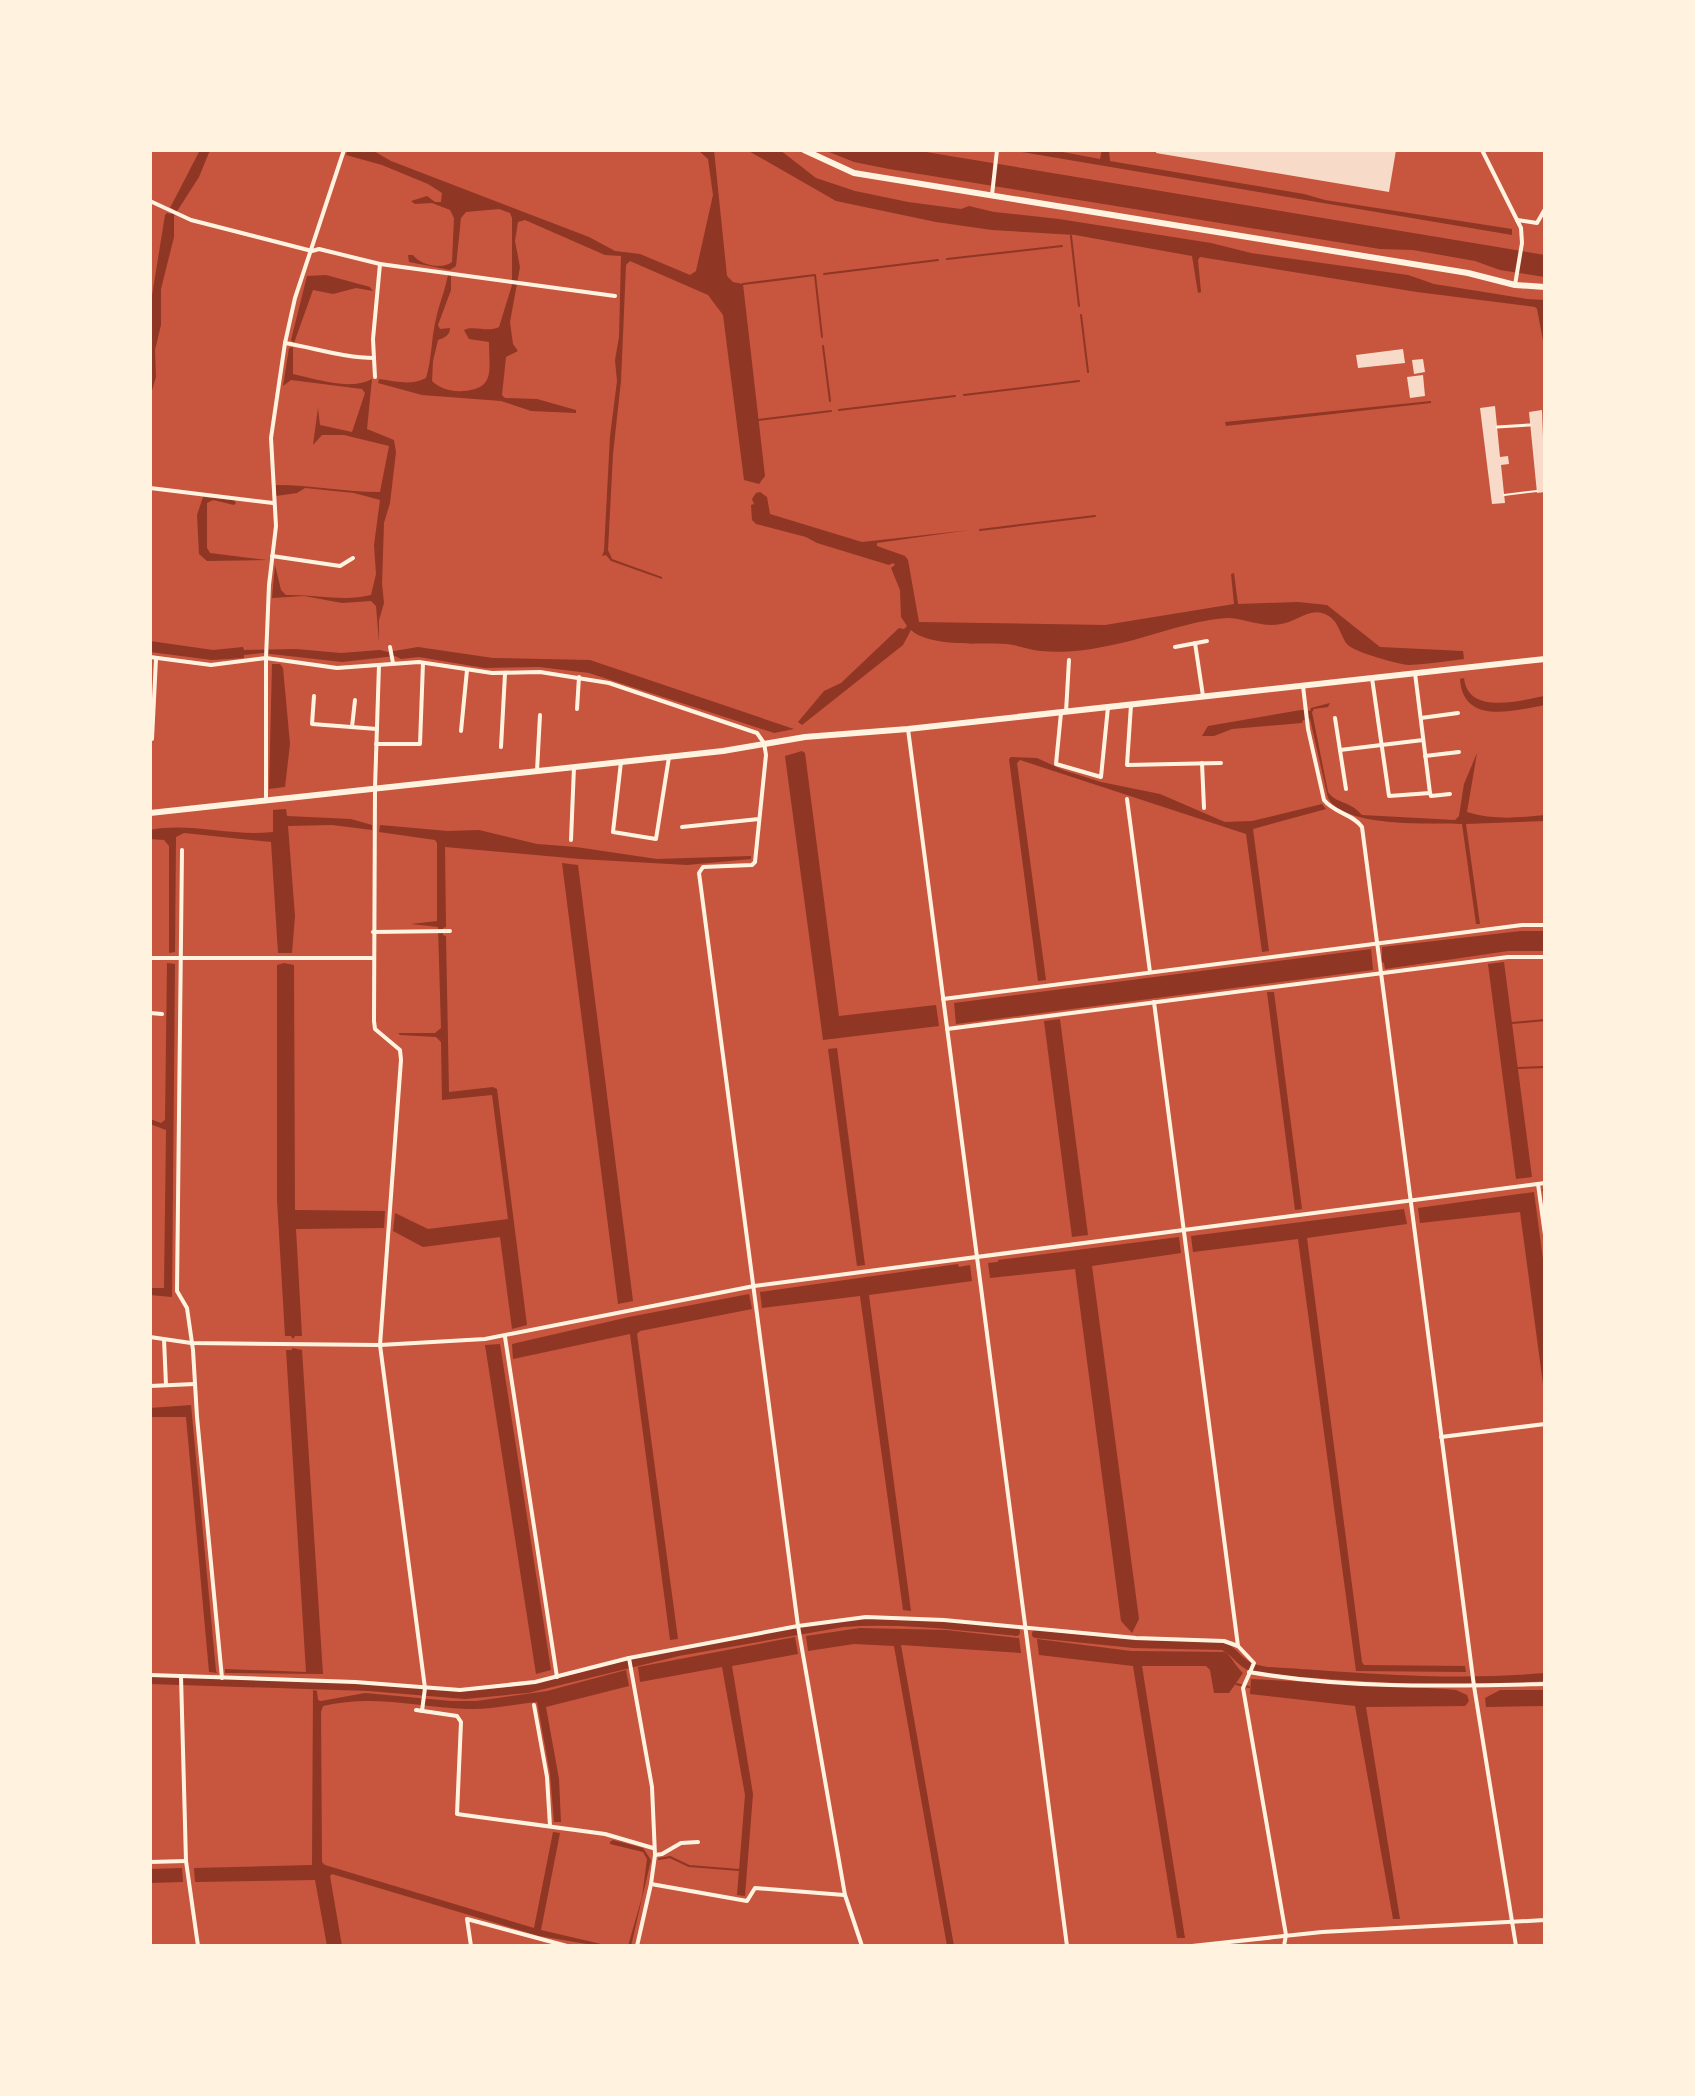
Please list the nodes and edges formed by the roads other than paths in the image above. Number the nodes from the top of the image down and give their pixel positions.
1 (344, 150) edge
2 (804, 150) edge
3 (1482, 150) edge
4 (998, 153) edge
5 (992, 195) junction
6 (150, 201) edge
7 (1545, 209) edge
8 (1517, 220) junction
9 (312, 251) junction
10 (380, 264) junction
11 (1515, 281) junction
12 (1545, 287) edge
13 (615, 296) dead end
14 (285, 343) junction
15 (374, 358) junction
16 (375, 377) dead end
17 (1530, 425) dead end
18 (1497, 427) dead end
19 (150, 488) edge
20 (273, 503) junction
21 (272, 556) junction
22 (353, 558) dead end
23 (1207, 641) dead end
24 (1195, 643) junction
25 (390, 647) dead end
26 (1175, 647) dead end
27 (153, 658) edge
28 (266, 658) junction
29 (1545, 659) edge
30 (1069, 660) dead end
31 (392, 661) junction
32 (423, 663) junction
33 (379, 665) junction
34 (467, 670) junction
35 (505, 673) junction
36 (1415, 673) junction
37 (579, 677) junction
38 (1372, 678) junction
39 (1303, 685) junction
40 (314, 696) dead end
41 (1203, 697) junction
42 (355, 700) dead end
43 (1131, 705) junction
44 (1108, 707) junction
45 (577, 709) dead end
46 (1063, 712) junction
47 (1458, 713) dead end
48 (540, 715) dead end
49 (1335, 718) dead end
50 (1421, 718) junction
51 (352, 727) junction
52 (377, 729) junction
53 (908, 729) junction
54 (461, 731) dead end
55 (150, 739) edge
56 (1423, 740) junction
57 (764, 743) junction
58 (376, 744) junction
59 (1381, 745) junction
60 (501, 747) dead end
61 (1340, 750) junction
62 (1459, 752) dead end
63 (1425, 756) junction
64 (669, 757) junction
65 (621, 762) junction
66 (1202, 763) junction
67 (1221, 763) dead end
68 (574, 767) junction
69 (537, 771) junction
70 (375, 788) junction
71 (1346, 789) dead end
72 (1430, 793) junction
73 (1450, 794) dead end
74 (1127, 799) dead end
75 (266, 802) junction
76 (1204, 808) dead end
77 (150, 813) edge
78 (759, 819) junction
79 (682, 827) dead end
80 (571, 840) dead end
81 (182, 850) dead end
82 (1545, 925) edge
83 (373, 932) junction
84 (448, 932) dead end
85 (1376, 943) junction
86 (1545, 957) edge
87 (150, 958) edge
88 (180, 958) junction
89 (374, 958) junction
90 (1150, 972) junction
91 (1379, 973) junction
92 (943, 999) junction
93 (1154, 1002) junction
94 (150, 1013) edge
95 (162, 1014) dead end
96 (947, 1029) junction
97 (1545, 1183) edge
98 (1538, 1184) junction
99 (1410, 1200) junction
100 (1184, 1230) junction
101 (1545, 1235) edge
102 (976, 1257) junction
103 (754, 1286) junction
104 (150, 1337) edge
105 (505, 1337) junction
106 (164, 1339) junction
107 (191, 1343) junction
108 (380, 1345) junction
109 (195, 1384) junction
110 (166, 1385) junction
111 (150, 1386) edge
112 (1545, 1424) edge
113 (1441, 1437) junction
114 (798, 1626) junction
115 (1026, 1628) junction
116 (1238, 1646) junction
117 (629, 1658) junction
118 (1249, 1672) junction
119 (150, 1675) edge
120 (181, 1676) junction
121 (557, 1677) junction
122 (222, 1678) junction
123 (1545, 1684) edge
124 (1474, 1686) junction
125 (425, 1688) junction
126 (534, 1705) dead end
127 (550, 1826) junction
128 (698, 1842) dead end
129 (653, 1848) junction
130 (655, 1855) junction
131 (186, 1861) junction
132 (150, 1862) edge
133 (651, 1884) junction
134 (845, 1895) junction
135 (1545, 1920) edge
136 (1512, 1922) junction
137 (1286, 1935) junction
138 (198, 1946) edge
139 (471, 1946) edge
140 (567, 1946) edge
141 (637, 1946) edge
142 (862, 1946) edge
143 (1067, 1946) edge
144 (1192, 1946) edge
145 (1284, 1946) edge
146 (1516, 1946) edge

1 - 9 street
2 - 5 main road
3 - 8 street
4 - 5 street
5 - 11 main road
6 - 9 street
7 - 8 street
8 - 11 street
9 - 10 street
9 - 14 street
10 - 13 street
10 - 15 street
11 - 12 main road
14 - 15 street
14 - 20 street
15 - 16 street
17 - 18 street
19 - 20 street
20 - 21 street
21 - 22 street
21 - 28 street
23 - 24 street
24 - 26 street
24 - 41 street
25 - 31 street
27 - 28 street
27 - 55 street
28 - 33 street
28 - 75 street
29 - 36 main road
30 - 46 street
31 - 32 street
31 - 33 street
32 - 34 street
32 - 58 street
33 - 52 street
34 - 35 street
34 - 54 street
35 - 37 street
35 - 60 street
36 - 38 main road
36 - 50 street
37 - 45 street
37 - 57 street
38 - 39 main road
38 - 59 street
39 - 41 main road
39 - 85 street
40 - 51 street
41 - 43 main road
42 - 51 street
43 - 44 main road
43 - 66 street
44 - 46 main road
44 - 46 street
46 - 53 main road
47 - 50 street
48 - 69 street
49 - 61 street
50 - 56 street
51 - 52 street
52 - 58 street
53 - 57 main road
53 - 92 street
56 - 59 street
56 - 63 street
57 - 64 main road
57 - 78 street
58 - 70 street
59 - 61 street
59 - 72 street
61 - 71 street
62 - 63 street
63 - 72 street
64 - 65 main road
64 - 65 street
65 - 68 main road
66 - 67 street
66 - 76 street
68 - 69 main road
68 - 80 street
69 - 70 main road
70 - 75 main road
70 - 83 street
72 - 73 street
74 - 90 street
75 - 77 main road
78 - 79 street
78 - 103 street
81 - 88 street
82 - 85 street
83 - 84 street
83 - 89 street
85 - 90 street
85 - 91 street
86 - 91 street
87 - 88 street
88 - 89 street
88 - 107 street
89 - 108 street
90 - 92 street
91 - 93 street
91 - 99 street
92 - 96 street
93 - 96 street
93 - 100 street
94 - 95 street
96 - 102 street
97 - 98 street
98 - 99 street
98 - 101 street
99 - 100 street
99 - 113 street
100 - 102 street
100 - 116 street
102 - 103 street
102 - 115 street
103 - 105 street
103 - 114 street
104 - 106 street
105 - 108 street
105 - 121 street
106 - 107 street
106 - 110 street
107 - 108 street
107 - 109 street
108 - 125 street
109 - 110 street
109 - 122 street
110 - 111 street
112 - 113 street
113 - 124 street
114 - 115 street
114 - 117 street
114 - 134 street
115 - 116 street
115 - 143 street
116 - 118 street
117 - 121 street
117 - 129 street
118 - 124 street
118 - 137 street
119 - 120 street
120 - 122 street
120 - 131 street
121 - 125 street
122 - 125 street
123 - 124 street
124 - 136 street
125 - 127 street
126 - 127 street
127 - 129 street
128 - 130 street
129 - 130 street
130 - 133 street
131 - 132 street
131 - 138 street
133 - 134 street
133 - 141 street
134 - 142 street
135 - 136 street
136 - 137 street
136 - 146 street
137 - 144 street
137 - 145 street
139 - 140 street

